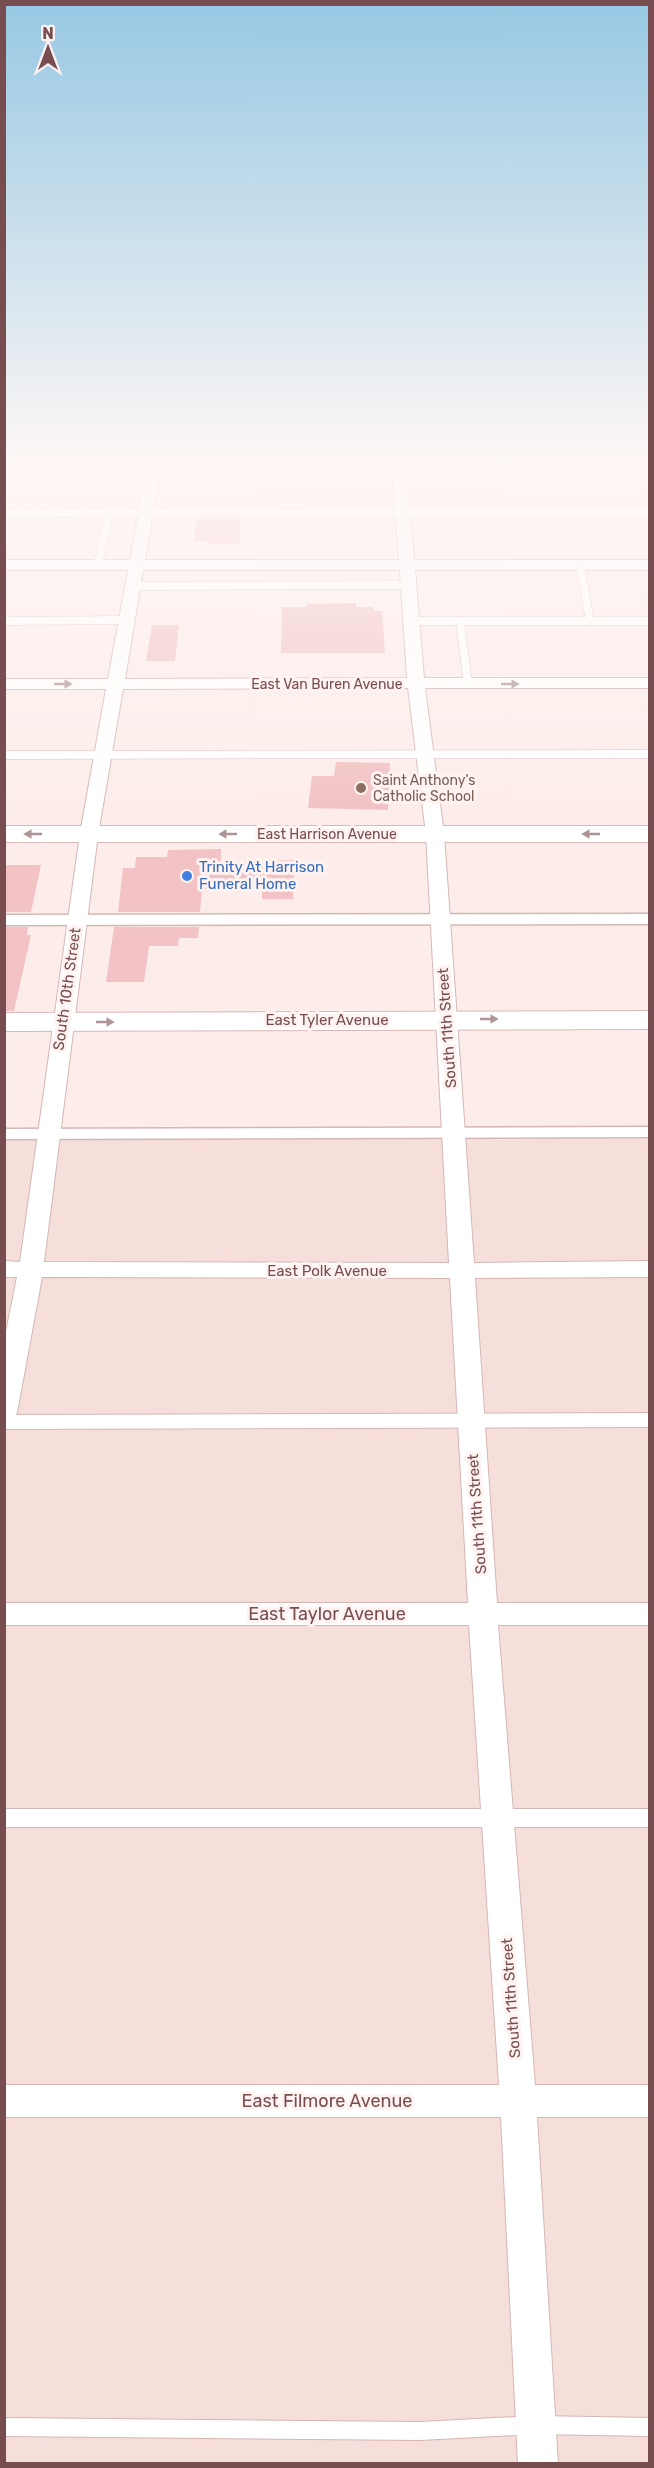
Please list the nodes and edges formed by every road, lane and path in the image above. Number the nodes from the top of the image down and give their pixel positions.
1 (134, 581) edge
2 (253, 581) edge
3 (408, 581) edge
4 (583, 581) edge
5 (133, 586) junction
6 (127, 620) junction
7 (4, 621) edge
8 (411, 621) junction
9 (460, 621) junction
10 (590, 621) junction
11 (650, 621) edge
12 (650, 683) edge
13 (4, 684) edge
14 (116, 684) junction
15 (416, 684) junction
16 (468, 684) junction
17 (103, 754) junction
18 (425, 754) junction
19 (650, 754) edge
20 (4, 755) edge
21 (4, 834) edge
22 (88, 834) junction
23 (435, 834) junction
24 (650, 834) edge
25 (440, 919) junction
26 (650, 919) edge
27 (4, 920) edge
28 (76, 920) junction
29 (446, 1019) junction
30 (650, 1020) edge
31 (4, 1022) edge
32 (62, 1022) junction
33 (453, 1132) junction
34 (650, 1132) edge
35 (4, 1134) edge
36 (48, 1134) junction
37 (4, 1269) edge
38 (31, 1269) junction
39 (650, 1269) edge
40 (462, 1272) junction
41 (4, 1413) edge
42 (650, 1420) edge
43 (471, 1421) junction
44 (4, 1422) edge
45 (4, 1614) edge
46 (483, 1614) junction
47 (650, 1614) edge
48 (4, 1818) edge
49 (498, 1818) junction
50 (650, 1818) edge
51 (4, 2101) edge
52 (518, 2101) junction
53 (650, 2101) edge
54 (536, 2425) junction
55 (4, 2427) edge
56 (650, 2427) edge
57 (538, 2463) edge

1 - 5 street, South 10th Street
2 - 5 lane
3 - 8 street, South 11th Street
4 - 10 lane
5 - 6 street, South 10th Street
6 - 7 lane
6 - 14 street, South 10th Street
8 - 9 lane
8 - 15 street, South 11th Street
9 - 10 lane
9 - 16 lane
10 - 11 lane
16 -> 12 street, East Van Buren Avenue
13 -> 14 street, East Van Buren Avenue
14 - 15 street, East Van Buren Avenue
14 - 17 street, South 10th Street
15 - 16 street, East Van Buren Avenue
15 - 18 street, South 11th Street
17 - 18 lane
17 - 20 lane
17 - 22 street, South 10th Street
18 - 19 lane
18 - 23 street, South 11th Street
22 -> 21 main road, East Harrison Avenue
23 -> 22 main road, East Harrison Avenue
22 - 28 street, South 10th Street
24 -> 23 main road, East Harrison Avenue
23 - 25 street, South 11th Street
25 - 26 lane
25 - 28 lane
25 - 29 street, South 11th Street
27 - 28 lane
28 - 32 street, South 10th Street
29 -> 30 main road, East Tyler Avenue
32 -> 29 main road, East Tyler Avenue
29 - 33 street, South 11th Street
31 - 32 main road, East Tyler Avenue
32 - 36 street, South 10th Street
33 - 34 lane
33 - 36 lane
33 - 40 street, South 11th Street
35 - 36 lane
36 - 38 street, South 10th Street
37 - 38 street, East Polk Avenue
38 - 40 street, East Polk Avenue
38 - 41 street, South 10th Street
39 - 40 street, East Polk Avenue
40 - 43 street, South 11th Street
42 - 43 lane
43 - 44 lane
43 - 46 street, South 11th Street
45 - 46 street, East Taylor Avenue
46 - 47 street, East Taylor Avenue
46 - 49 street, South 11th Street
48 - 49 lane
49 - 50 lane
49 - 52 street, South 11th Street
51 - 52 street, East Filmore Avenue
52 - 53 street, East Filmore Avenue
52 - 54 street, South 11th Street
54 - 55 lane
54 - 56 lane
54 - 57 street, South 11th Street

